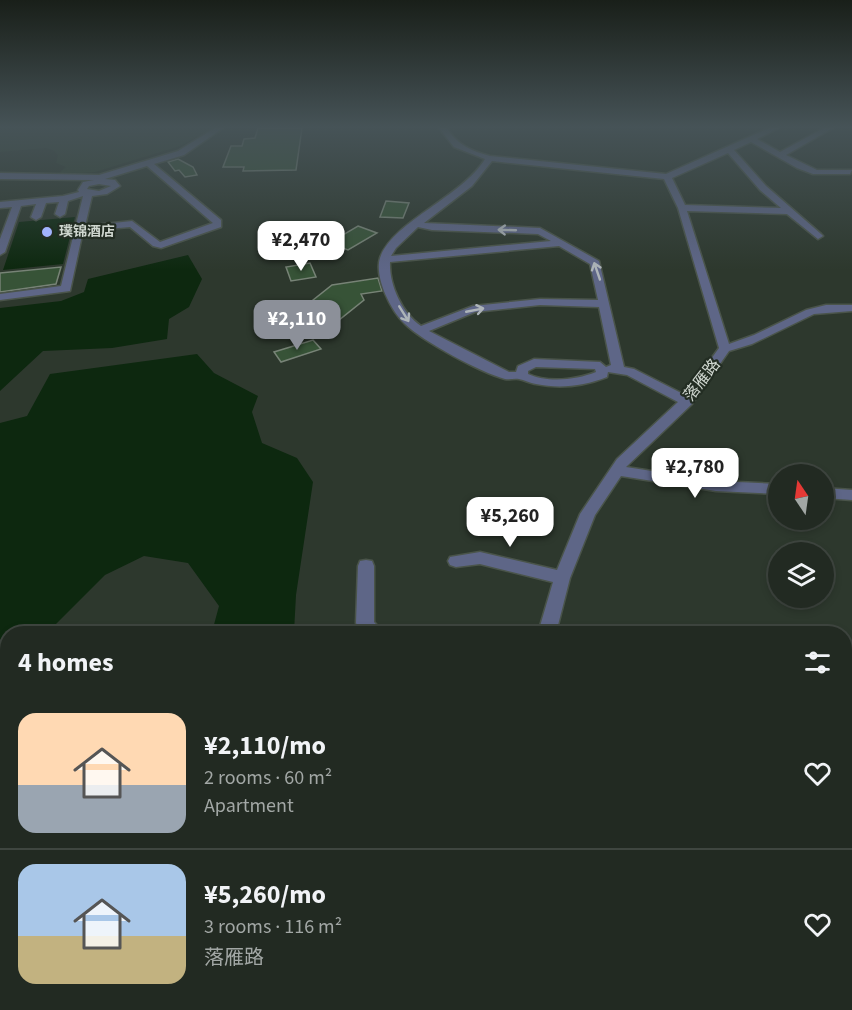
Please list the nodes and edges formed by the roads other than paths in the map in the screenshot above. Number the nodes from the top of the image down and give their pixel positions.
1 (112, 175) edge
2 (163, 175) edge
3 (478, 175) edge
4 (650, 175) edge
5 (671, 175) edge
6 (752, 175) edge
7 (0, 176) edge
8 (667, 177) junction
9 (99, 179) junction
10 (87, 193) junction
11 (64, 199) junction
12 (42, 201) junction
13 (18, 203) junction
14 (0, 205) edge
15 (682, 208) junction
16 (790, 211) junction
17 (60, 214) dead end
18 (36, 217) dead end
19 (418, 224) junction
20 (80, 229) junction
21 (818, 236) dead end
22 (562, 243) junction
23 (0, 252) edge
24 (384, 260) junction
25 (0, 297) edge
26 (605, 304) junction
27 (852, 308) edge
28 (420, 330) junction
29 (725, 348) junction
30 (618, 369) junction
31 (602, 370) junction
32 (522, 375) junction
33 (687, 401) junction
34 (617, 470) junction
35 (768, 489) edge
36 (834, 493) edge
37 (852, 495) edge
38 (456, 561) dead end
39 (366, 566) dead end
40 (562, 578) junction
41 (367, 626) edge
42 (549, 626) edge

1 - 9 street
2 - 20 street
3 - 19 street
4 - 8 street
5 - 8 street
6 - 16 street
7 - 9 street
8 - 15 street, 落雁路
9 - 10 street
9 - 10 street
10 - 11 street
10 - 20 street
11 - 12 street
11 - 17 street
12 - 13 street
12 - 18 street
13 - 14 street
13 - 23 street
15 - 16 street
15 - 29 street, 落雁路
16 - 21 street
22 -> 19 street
19 - 24 street
20 - 25 street
22 - 24 street
26 -> 22 street
24 -> 28 street
28 -> 26 street
26 - 30 street
27 - 29 street
28 - 32 street
29 - 33 street, 落雁路
30 - 31 street
30 - 33 street
31 - 32 street
31 - 32 street
33 - 34 street, 落雁路
34 - 35 street
34 - 40 street, 落雁路
36 - 37 street
38 - 40 street
39 - 41 street
40 - 42 street, 落雁路

